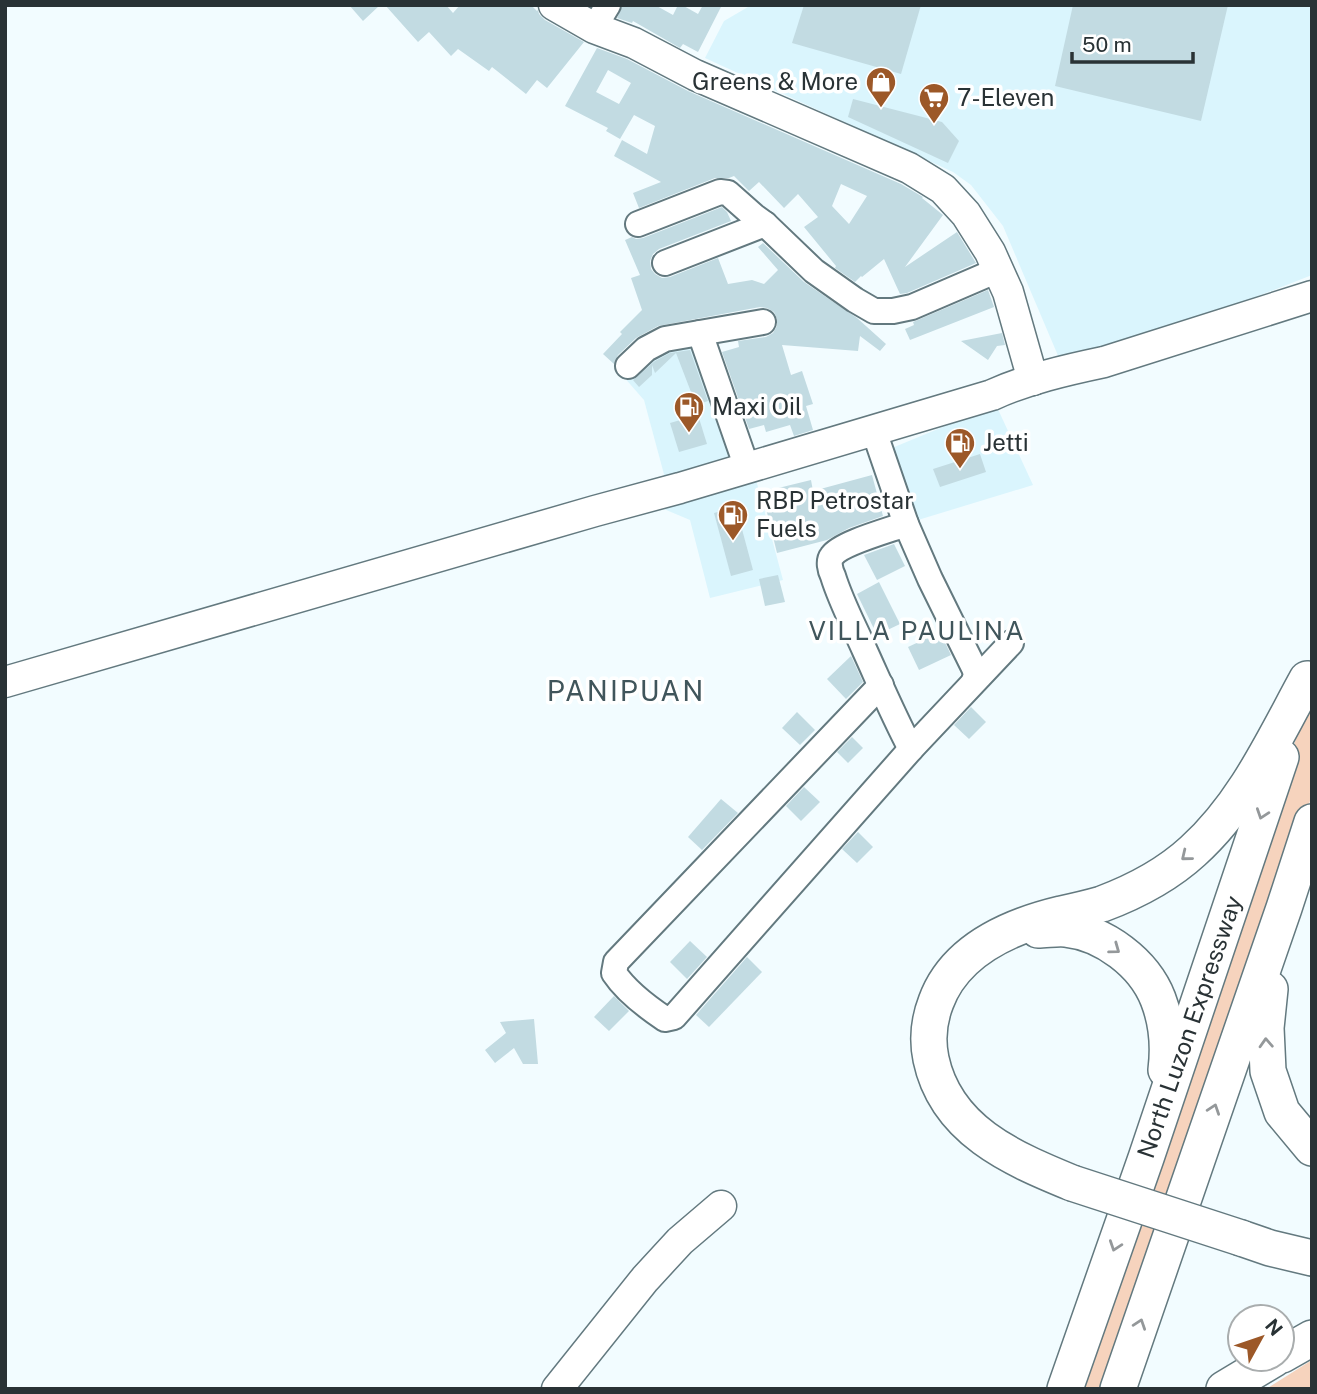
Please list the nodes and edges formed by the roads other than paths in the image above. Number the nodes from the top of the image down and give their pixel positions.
1 (554, 5) edge
2 (601, 17) edge
3 (638, 224) dead end
4 (765, 224) junction
5 (665, 264) dead end
6 (998, 270) junction
7 (1312, 296) edge
8 (763, 322) dead end
9 (700, 333) junction
10 (628, 366) dead end
11 (1033, 380) junction
12 (874, 431) junction
13 (747, 468) junction
14 (906, 524) junction
15 (1011, 643) dead end
16 (1309, 672) edge
17 (974, 681) junction
18 (5, 682) edge
19 (881, 685) junction
20 (911, 750) junction
21 (1312, 822) edge
22 (1284, 908) junction
23 (1002, 934) junction
24 (1312, 1147) edge
25 (1146, 1158) junction
26 (721, 1206) dead end
27 (1312, 1258) edge
28 (1312, 1338) edge
29 (1296, 1347) edge
30 (1251, 1373) edge
31 (557, 1389) edge
32 (1065, 1389) edge
33 (1118, 1389) edge
34 (1224, 1389) edge

1 - 2 main road
2 - 6 main road
3 - 4 street
4 - 5 street
4 - 6 street
6 - 11 main road
7 - 11 main road
8 - 9 street
9 - 10 street
9 - 13 street
11 - 12 main road
12 - 13 main road
12 - 14 street
13 - 18 main road
14 - 17 street
14 - 19 street
15 - 17 street
16 -> 23 highway
16 -> 25 highway, North Luzon Expressway
17 - 20 street
19 - 20 street
19 - 20 street
21 - 22 highway, North Luzon Expressway
24 -> 22 highway
33 -> 22 highway, North Luzon Expressway
23 -> 25 highway
23 - 27 highway, bridge
25 -> 32 highway, North Luzon Expressway
26 - 31 main road
28 - 29 highway
30 - 34 highway

